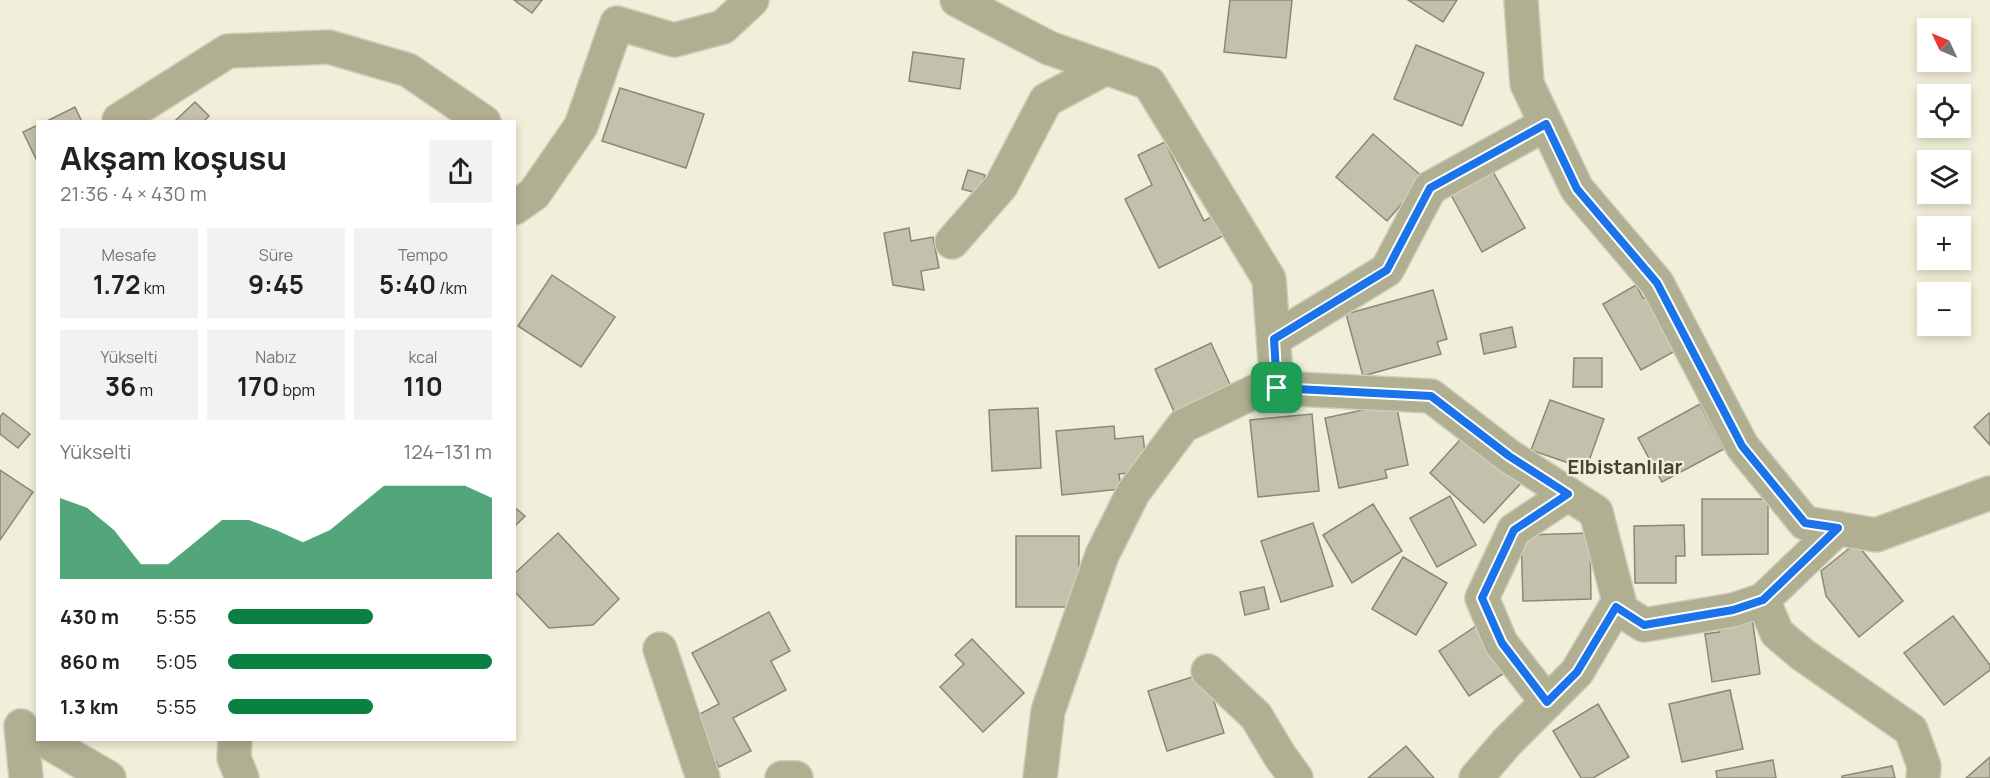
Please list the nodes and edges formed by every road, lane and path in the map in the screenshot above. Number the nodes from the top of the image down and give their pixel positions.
1 (752, 0) edge
2 (957, 0) edge
3 (1521, 0) edge
4 (1106, 68) junction
5 (119, 120) dead end
6 (481, 120) edge
7 (1546, 124) junction
8 (516, 207) edge
9 (952, 242) dead end
10 (1274, 339) junction
11 (1277, 388) junction
12 (1990, 493) edge
13 (1568, 494) junction
14 (1838, 528) junction
15 (1763, 600) junction
16 (1616, 607) junction
17 (660, 649) dead end
18 (1208, 671) dead end
19 (1547, 702) junction
20 (26, 728) edge
21 (48, 741) edge
22 (235, 741) edge
23 (26, 778) edge
24 (109, 778) edge
25 (242, 778) edge
26 (703, 778) edge
27 (782, 778) edge
28 (796, 778) edge
29 (1040, 778) edge
30 (1296, 778) edge
31 (1476, 778) edge
32 (1923, 778) edge

1 - 8 street
2 - 4 street
3 - 7 street
4 - 9 street
4 - 10 street
5 - 6 street
7 - 10 street
7 - 14 street
10 - 11 street
11 - 13 street
11 - 29 street
12 - 14 street
13 - 16 street
13 - 19 street
14 - 15 street
15 - 16 street
15 - 32 street
16 - 19 street
17 - 26 street
18 - 30 street
19 - 31 street
20 - 23 street
21 - 24 street
22 - 25 street
27 - 28 street

